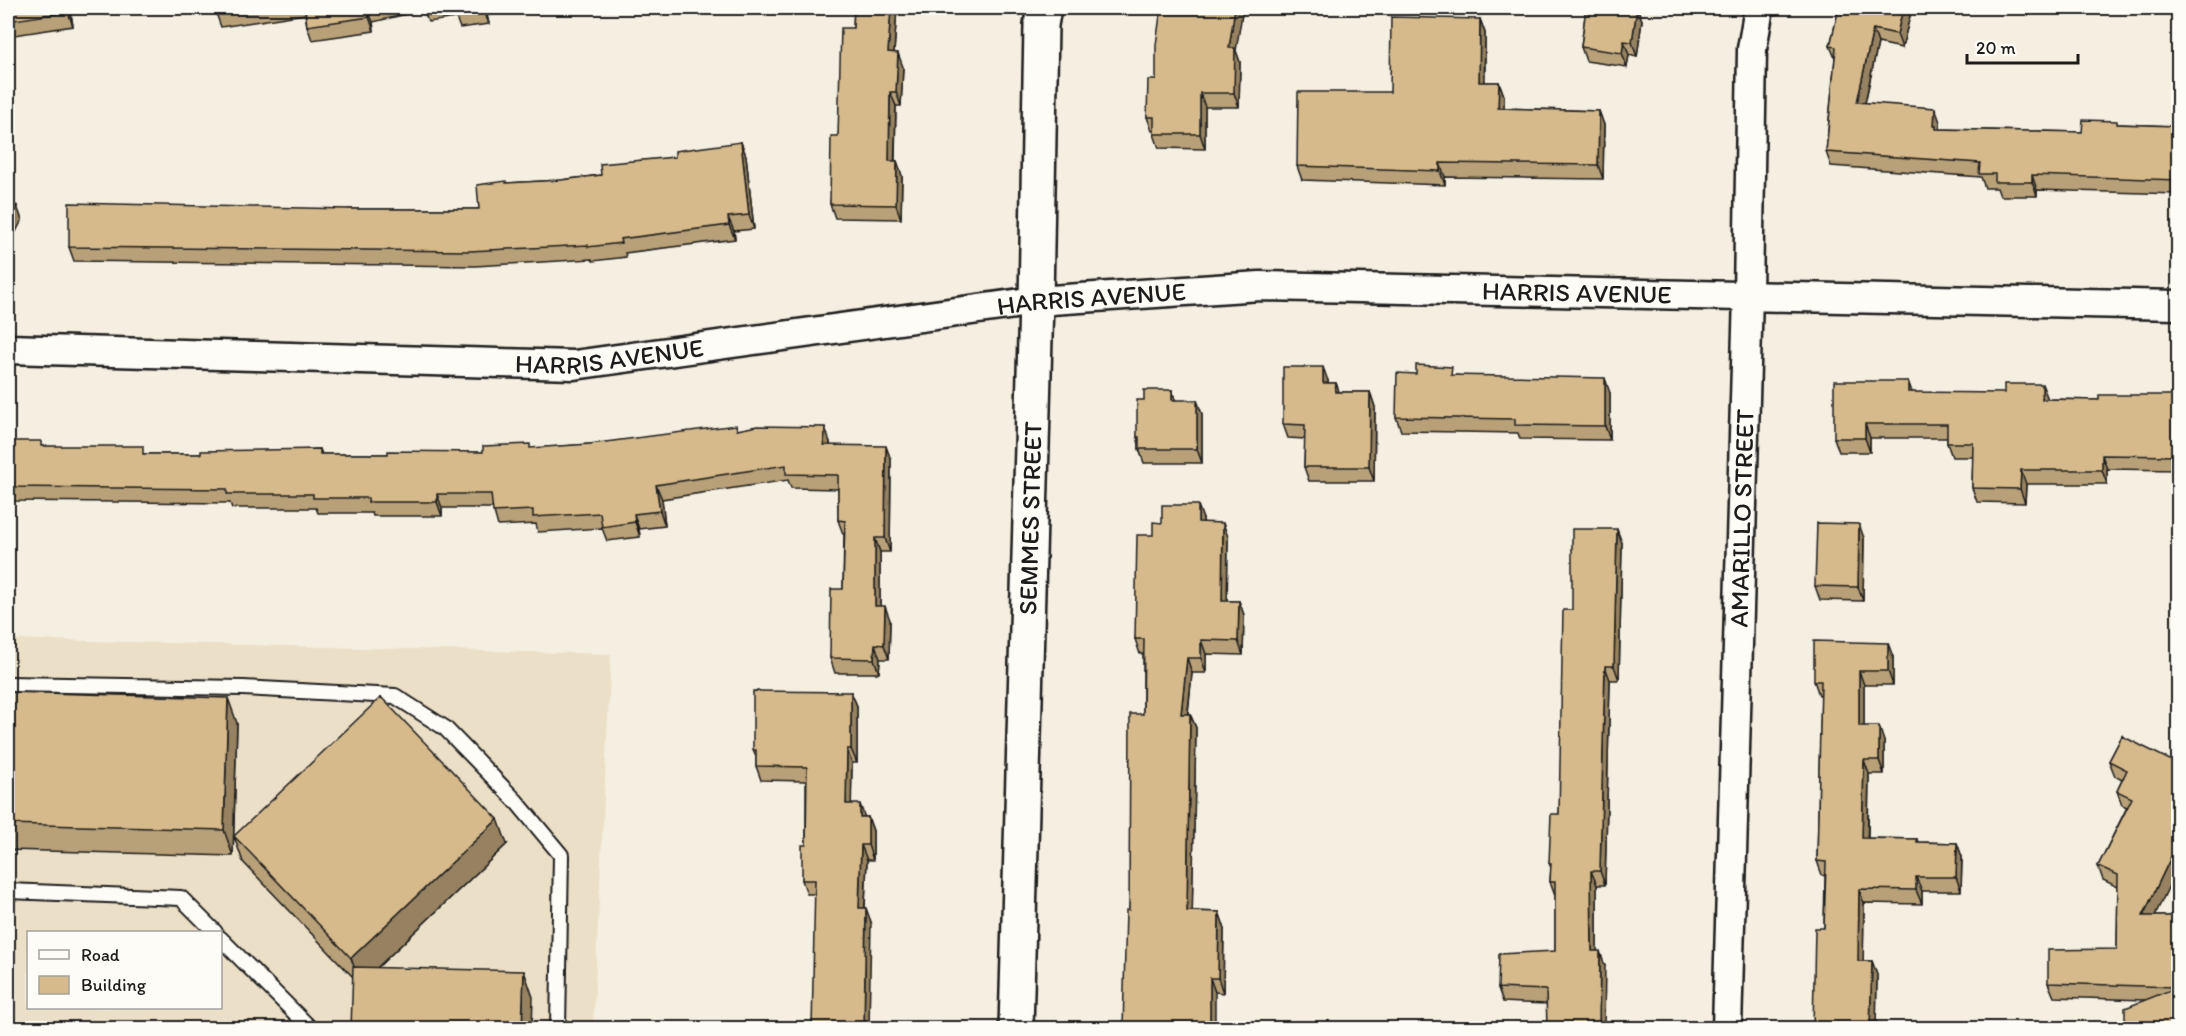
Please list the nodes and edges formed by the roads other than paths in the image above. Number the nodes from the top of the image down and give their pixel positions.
1 (1044, 8) edge
2 (1759, 8) edge
3 (1748, 295) junction
4 (1036, 301) junction
5 (2178, 305) edge
6 (8, 350) edge
7 (8, 684) edge
8 (8, 891) edge
9 (213, 931) edge
10 (222, 940) edge
11 (310, 1029) edge
12 (558, 1029) edge
13 (1016, 1029) edge
14 (1727, 1029) edge

1 - 4 main road, SEMMES STREET
2 - 3 street, AMARILLO STREET
3 - 4 street, HARRIS AVENUE
3 - 5 street, HARRIS AVENUE
3 - 14 street, AMARILLO STREET
4 - 6 street, HARRIS AVENUE
4 - 13 main road, SEMMES STREET
7 - 12 lane
8 - 9 lane
10 - 11 lane

